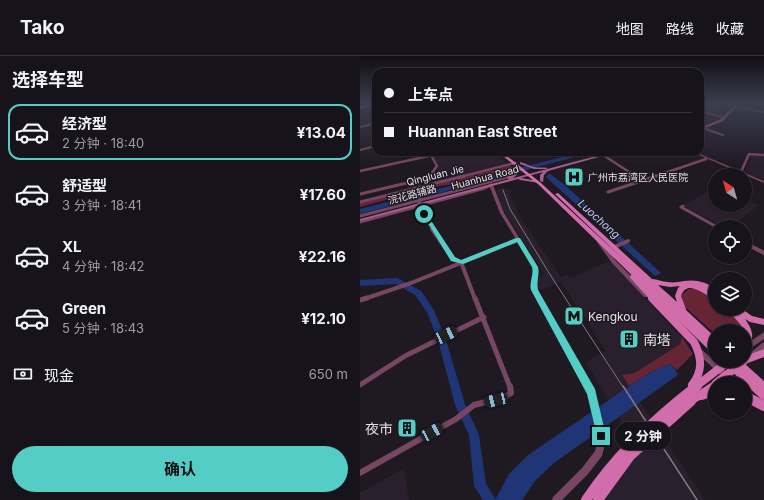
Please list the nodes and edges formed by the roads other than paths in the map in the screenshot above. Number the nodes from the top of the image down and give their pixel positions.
1 (372, 124) edge
2 (360, 127) edge
3 (704, 129) edge
4 (723, 135) dead end
5 (372, 147) edge
6 (360, 150) edge
7 (764, 155) edge
8 (426, 156) edge
9 (432, 156) edge
10 (506, 156) edge
11 (509, 156) edge
12 (593, 156) edge
13 (599, 156) edge
14 (605, 156) edge
15 (699, 156) edge
16 (702, 156) edge
17 (706, 159) junction
18 (519, 165) junction
19 (727, 168) edge
20 (728, 168) edge
21 (744, 168) edge
22 (360, 170) edge
23 (545, 170) junction
24 (529, 172) junction
25 (512, 177) junction
26 (428, 178) junction
27 (752, 178) edge
28 (643, 181) junction
29 (540, 182) junction
30 (764, 183) edge
31 (425, 185) junction
32 (491, 185) junction
33 (608, 192) dead end
34 (360, 194) edge
35 (360, 202) edge
36 (425, 202) junction
37 (419, 203) junction
38 (683, 206) dead end
39 (360, 219) edge
40 (708, 222) edge
41 (592, 234) junction
42 (518, 240) junction
43 (599, 241) junction
44 (628, 241) dead end
45 (614, 247) junction
46 (752, 247) edge
47 (764, 253) edge
48 (461, 262) junction
49 (645, 276) junction
50 (680, 286) junction
51 (708, 288) edge
52 (708, 292) edge
53 (360, 300) edge
54 (744, 316) edge
55 (484, 317) junction
56 (691, 320) junction
57 (764, 322) edge
58 (764, 335) edge
59 (708, 336) edge
60 (708, 343) edge
61 (752, 344) edge
62 (764, 345) edge
63 (752, 354) edge
64 (764, 354) edge
65 (752, 358) edge
66 (720, 368) edge
67 (735, 368) edge
68 (735, 368) edge
69 (744, 368) edge
70 (724, 376) edge
71 (726, 376) edge
72 (360, 386) edge
73 (708, 387) edge
74 (764, 387) edge
75 (708, 394) edge
76 (764, 396) edge
77 (688, 398) junction
78 (752, 398) edge
79 (752, 400) edge
80 (764, 408) edge
81 (360, 473) edge
82 (557, 499) edge
83 (586, 500) edge
84 (598, 500) edge

1 - 2 street
3 - 4 street
5 - 6 street
7 - 21 street
8 - 22 street
9 - 26 street
10 - 18 main road
11 - 18 main road
12 - 23 main road, Huanhua Road
13 - 23 main road, Huanhua Road
14 - 28 street
15 - 17 street
16 - 20 street
17 - 19 street
17 - 28 street
18 - 23 main road
18 - 24 main road
18 - 25 main road
18 - 31 street, Qingluan Jie
23 - 24 main road, Huanhua Road
23 - 29 main road
24 - 25 main road, Huanhua Road
24 - 29 main road
25 - 29 main road
25 - 32 main road, Huanhua Road
25 - 36 main road, Huanhua Road
25 - 37 street, 浣花路辅路
26 - 31 street
26 - 34 street
27 - 30 street
28 - 33 street
29 - 41 main road
29 - 45 main road
31 - 35 street, Qingluan Jie
31 - 37 street
32 - 36 main road, Huanhua Road
32 - 42 street
36 - 37 main road, Huanhua Road
37 - 39 main road, Huanhua Road
37 - 48 street
38 - 40 street
41 - 43 main road
41 - 60 main road
42 - 48 street
42 - 82 street
43 - 71 street
43 - 77 main road, bridge
44 - 45 street
45 - 49 main road
46 - 47 street
48 - 53 street
48 - 55 street
49 - 50 main road
49 - 56 main road
50 - 51 main road
50 - 52 main road
50 - 56 main road
54 - 57 main road
55 - 72 street
55 - 81 street
56 - 59 main road
58 - 61 street
62 - 63 street
64 - 65 main road
66 - 77 main road, bridge
67 - 70 main road, bridge
68 - 76 main road
69 - 74 main road
73 - 77 main road
75 - 77 main road
77 - 83 main road, bridge
77 - 84 main road, bridge
78 - 80 street
79 - 80 main road, bridge

